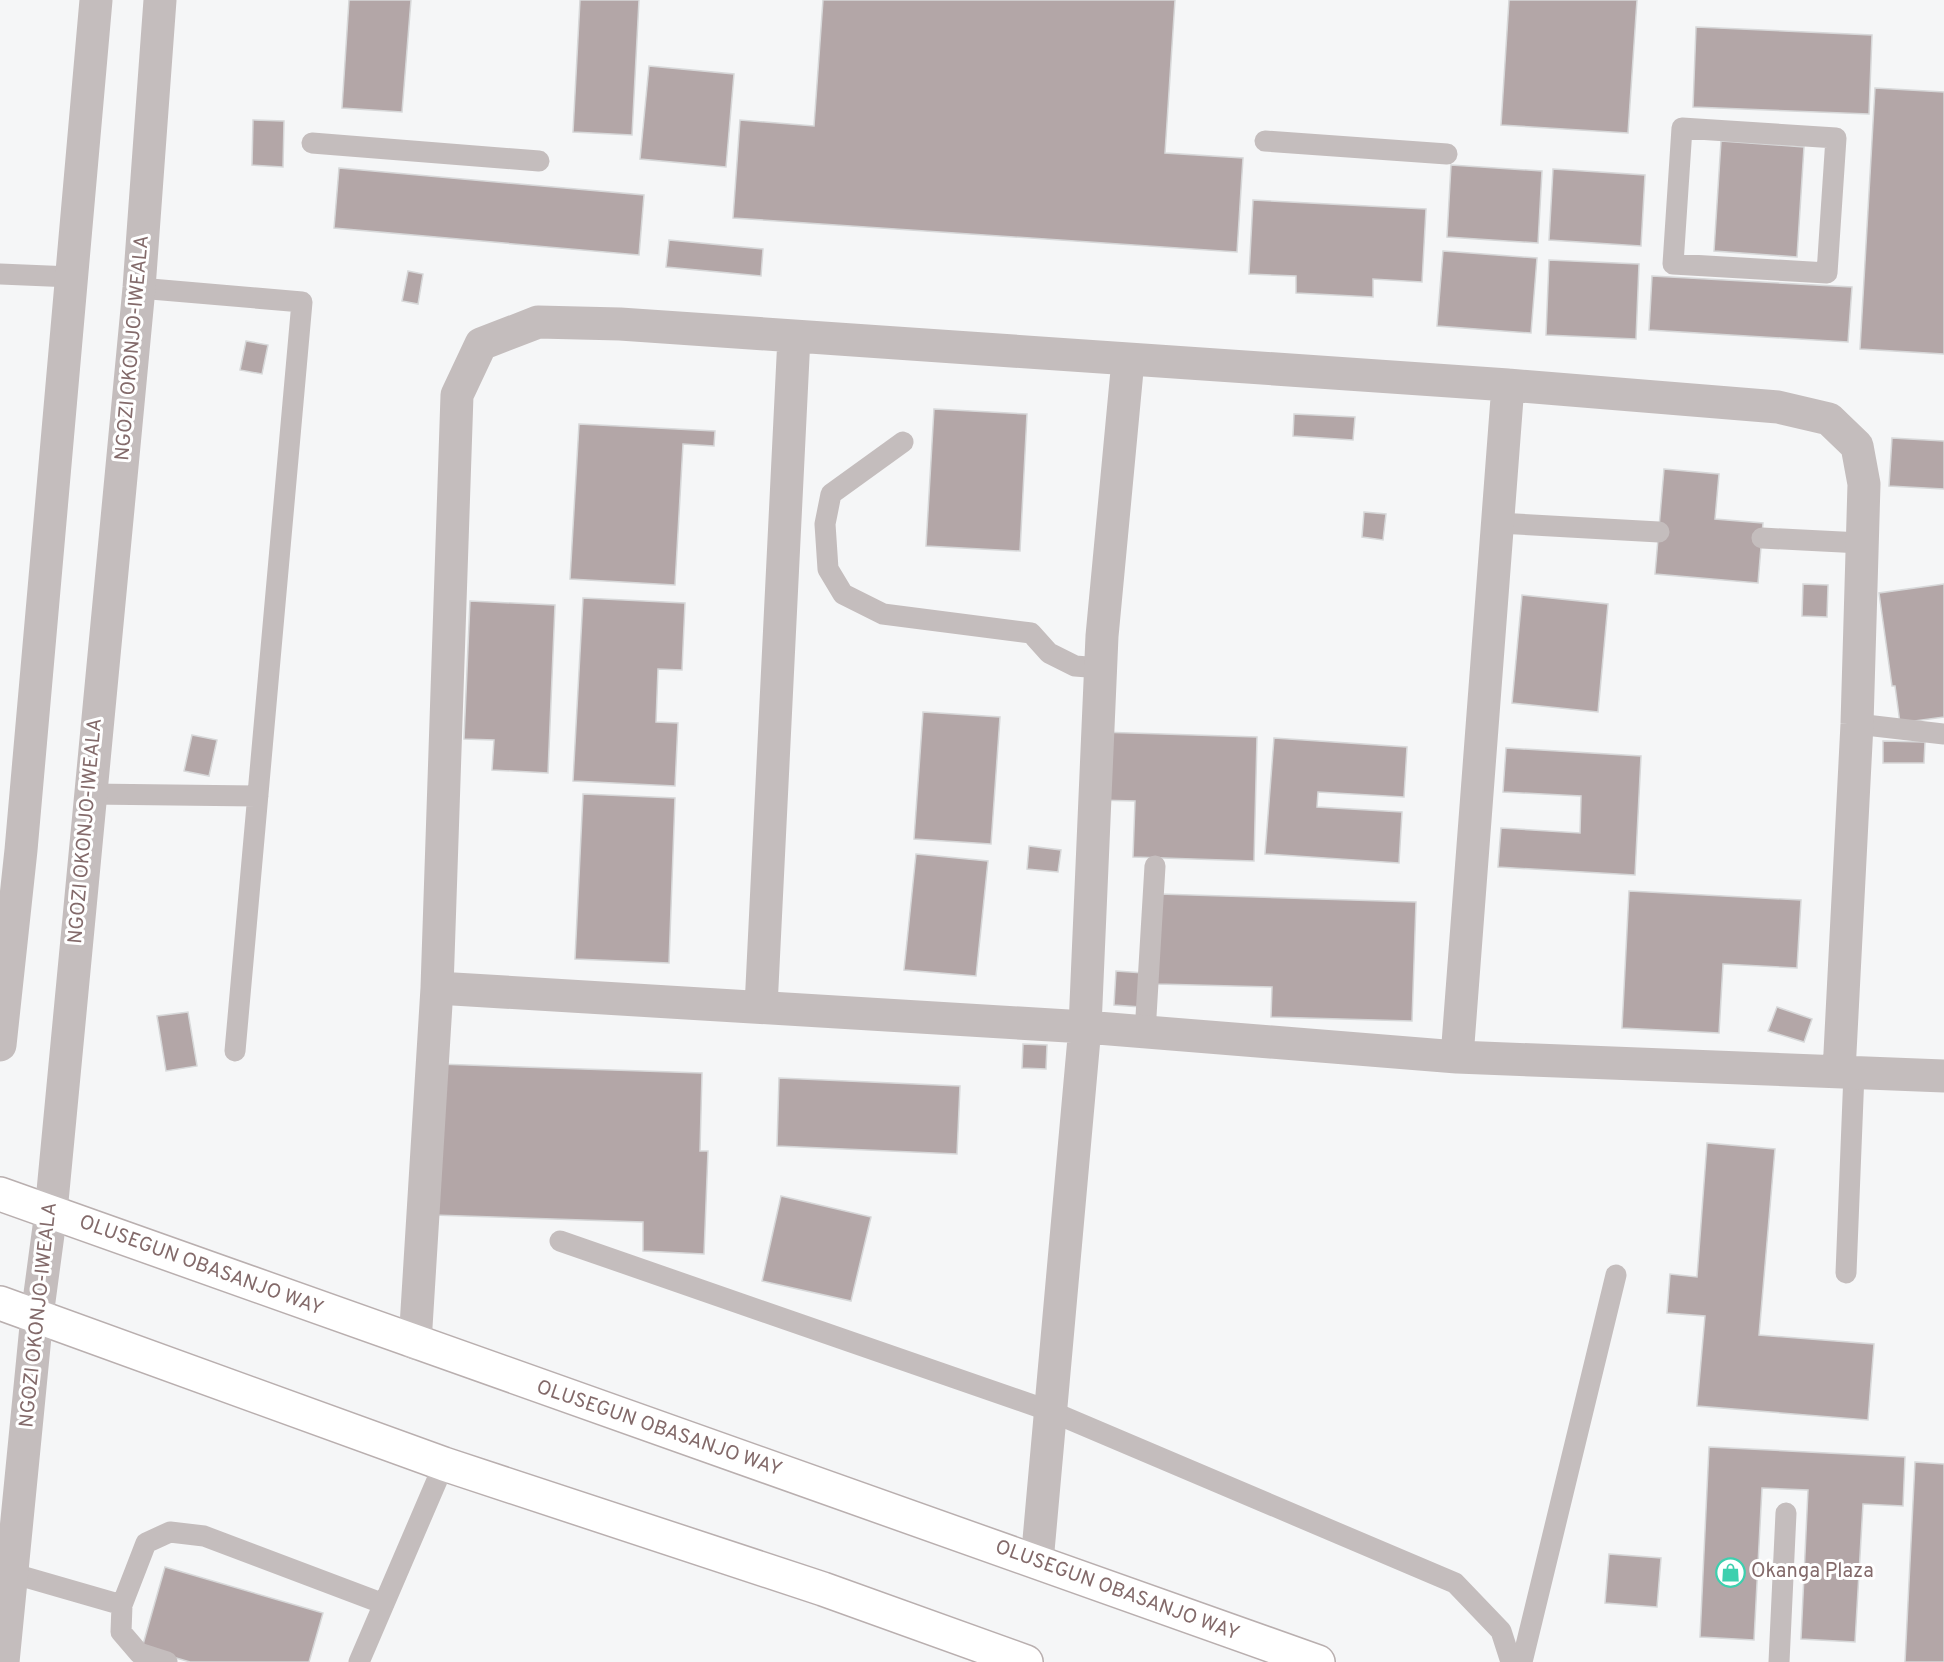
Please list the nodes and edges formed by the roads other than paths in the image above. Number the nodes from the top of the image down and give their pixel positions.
1 (96, 0) edge
2 (160, 0) edge
3 (1682, 128) joint
4 (1265, 141) dead end
5 (312, 143) dead end
6 (1447, 154) dead end
7 (539, 161) dead end
8 (0, 274) edge
9 (72, 277) junction
10 (139, 288) junction
11 (794, 337) junction
12 (1128, 360) junction
13 (1508, 385) junction
14 (903, 442) dead end
15 (1498, 524) junction
16 (1659, 532) dead end
17 (1761, 538) dead end
18 (1861, 543) junction
19 (1101, 668) junction
20 (1857, 724) junction
21 (1944, 734) edge
22 (90, 794) junction
23 (258, 796) junction
24 (1155, 866) dead end
25 (437, 988) junction
26 (761, 1007) junction
27 (1085, 1028) junction
28 (1145, 1034) junction
29 (0, 1045) edge
30 (236, 1051) dead end
31 (1457, 1056) junction
32 (1846, 1073) junction
33 (1944, 1077) edge
34 (0, 1194) edge
35 (51, 1212) junction
36 (561, 1241) dead end
37 (1846, 1273) dead end
38 (1616, 1275) dead end
39 (0, 1303) edge
40 (38, 1316) junction
41 (415, 1343) junction
42 (1050, 1411) junction
43 (444, 1464) junction
44 (1786, 1513) dead end
45 (1037, 1562) junction
46 (11, 1573) junction
47 (384, 1604) junction
48 (122, 1605) junction
49 (138, 1658) edge
50 (3, 1662) edge
51 (167, 1662) edge
52 (359, 1662) edge
53 (1026, 1662) edge
54 (1318, 1662) edge
55 (1511, 1662) edge
56 (1522, 1662) edge
57 (1779, 1662) edge

1 - 9 street
2 - 10 street, NGOZI OKONJO-IWEALA
3 - 3 lane
4 - 6 lane
5 - 7 lane
8 - 9 lane
9 - 29 street
10 - 22 street, NGOZI OKONJO-IWEALA
10 - 23 lane
11 - 12 street
11 - 25 street
11 - 26 street
12 - 13 street
12 - 19 street
13 - 15 street
13 - 18 street
14 - 19 lane
15 - 16 lane
15 - 31 street
17 - 18 lane
18 - 20 street
19 - 27 street
20 - 21 lane
20 - 32 street
22 - 23 lane
22 - 35 street, NGOZI OKONJO-IWEALA
23 - 30 lane
24 - 28 lane
25 - 26 street
25 - 41 street
26 - 27 street
27 - 28 street
27 - 42 street
28 - 31 street
31 - 32 street
32 - 33 street
32 - 37 lane
34 - 35 main road, OLUSEGUN OBASANJO WAY
35 - 40 street, NGOZI OKONJO-IWEALA
35 - 41 main road, OLUSEGUN OBASANJO WAY
36 - 42 lane
38 - 56 lane
39 - 40 main road
40 - 43 main road
40 - 46 street, NGOZI OKONJO-IWEALA
41 - 45 main road, OLUSEGUN OBASANJO WAY
42 - 45 street
42 - 55 lane
43 - 47 lane
43 - 53 main road
44 - 57 lane
45 - 54 main road, OLUSEGUN OBASANJO WAY
46 - 48 lane
46 - 50 street, NGOZI OKONJO-IWEALA
47 - 48 lane
47 - 52 lane
48 - 49 lane
49 - 51 lane

